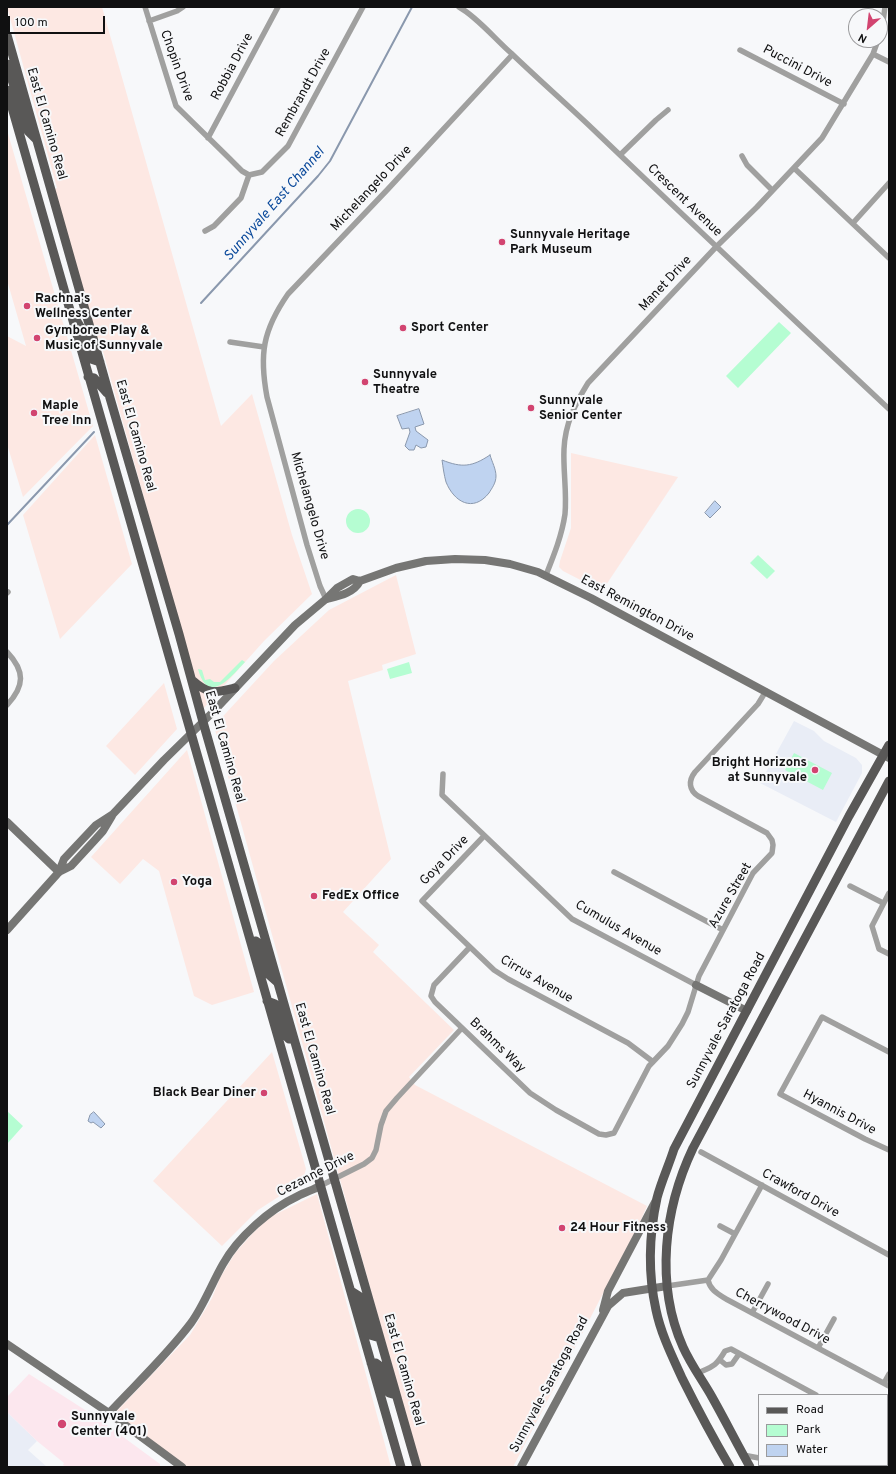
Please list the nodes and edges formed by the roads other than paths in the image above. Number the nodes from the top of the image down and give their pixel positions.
1 (145, 7) edge
2 (183, 7) edge
3 (278, 7) edge
4 (363, 7) edge
5 (462, 8) edge
6 (149, 21) junction
7 (7, 35) edge
8 (875, 48) edge
9 (9, 49) edge
10 (740, 50) dead end
11 (873, 54) junction
12 (512, 55) junction
13 (889, 62) edge
14 (7, 64) edge
15 (7, 90) edge
16 (844, 104) junction
17 (668, 110) dead end
18 (208, 138) junction
19 (37, 140) junction
20 (620, 155) junction
21 (742, 156) dead end
22 (794, 168) junction
23 (249, 175) junction
24 (889, 183) edge
25 (772, 190) junction
26 (852, 223) junction
27 (205, 231) dead end
28 (716, 246) junction
29 (889, 258) edge
30 (70, 310) junction
31 (230, 342) dead end
32 (264, 347) junction
33 (100, 362) junction
34 (88, 377) junction
35 (110, 398) junction
36 (889, 410) edge
37 (546, 575) junction
38 (326, 600) junction
39 (7, 652) edge
40 (192, 680) junction
41 (235, 688) junction
42 (766, 692) junction
43 (7, 705) edge
44 (203, 722) junction
45 (191, 734) junction
46 (889, 745) edge
47 (886, 756) edge
48 (443, 774) dead end
49 (889, 780) edge
50 (7, 822) edge
51 (484, 836) junction
52 (59, 872) junction
53 (614, 872) dead end
54 (850, 886) dead end
55 (889, 893) edge
56 (422, 901) joint
57 (883, 903) junction
58 (7, 930) edge
59 (723, 930) junction
60 (251, 942) junction
61 (470, 947) junction
62 (889, 954) edge
63 (279, 985) junction
64 (696, 985) junction
65 (267, 1001) junction
66 (747, 1011) junction
67 (462, 1028) junction
68 (294, 1039) junction
69 (889, 1052) edge
70 (652, 1061) junction
71 (609, 1135) joint
72 (889, 1150) edge
73 (701, 1152) dead end
74 (334, 1179) junction
75 (762, 1185) junction
76 (320, 1186) junction
77 (657, 1196) junction
78 (720, 1226) dead end
79 (735, 1234) junction
80 (889, 1254) edge
81 (708, 1280) junction
82 (768, 1284) dead end
83 (667, 1286) junction
84 (652, 1289) junction
85 (351, 1291) junction
86 (752, 1313) junction
87 (602, 1315) junction
88 (834, 1319) dead end
89 (380, 1338) junction
90 (7, 1344) edge
91 (818, 1348) junction
92 (739, 1354) junction
93 (720, 1360) junction
94 (371, 1363) junction
95 (698, 1373) junction
96 (889, 1374) edge
97 (887, 1385) edge
98 (814, 1394) edge
99 (396, 1395) junction
100 (109, 1412) junction
101 (743, 1455) junction
102 (758, 1458) edge
103 (178, 1466) edge
104 (401, 1467) edge
105 (417, 1467) edge
106 (521, 1467) edge
107 (730, 1467) edge
108 (750, 1467) edge

1 - 6 street, Chopin Drive
2 - 6 street
3 - 18 street, Robbia Drive
4 - 23 street, Rembrandt Drive
5 - 12 street, Crescent Avenue
6 - 18 street, Chopin Drive
7 - 9 main road, East El Camino Real
8 - 11 street, Manet Drive
9 - 19 main road, East El Camino Real
10 - 16 street, Puccini Drive
11 - 13 street
11 - 16 street, Manet Drive
12 - 20 street, Crescent Avenue
12 - 32 street, Michelangelo Drive
14 - 19 main road
15 - 30 main road
16 - 22 street, Manet Drive
17 - 20 street
18 - 23 street, Chopin Drive
19 - 33 main road, East El Camino Real
20 - 28 street, Crescent Avenue
21 - 25 street
22 - 25 street, Manet Drive
22 - 26 street
23 - 27 street
24 - 26 street
25 - 28 street, Manet Drive
26 - 29 street
28 - 36 street, Crescent Avenue
28 - 37 street, Manet Drive
30 - 33 main road
30 - 34 main road
31 - 32 street
32 - 38 street, Michelangelo Drive
33 - 35 main road, East El Camino Real
34 - 35 main road
34 - 45 main road
35 - 40 main road, East El Camino Real
37 - 38 main road, East Remington Drive
37 - 42 main road, East Remington Drive
38 - 41 main road, East Remington Drive
39 - 43 street
40 - 41 main road
40 - 44 main road, East El Camino Real
41 - 44 main road, East Remington Drive
42 - 47 main road, East Remington Drive
42 - 59 street, Azure Street
44 - 45 main road, East Remington Drive
44 - 63 main road, East El Camino Real
45 - 52 main road, East Remington Drive
45 - 60 main road
46 - 47 main road, Sunnyvale-Saratoga Road
47 - 66 main road, Sunnyvale-Saratoga Road
48 - 51 street, Cumulus Avenue
49 - 83 main road
50 - 52 main road
51 - 56 street, Goya Drive
51 - 64 street, Cumulus Avenue
52 - 58 main road, East Remington Drive
53 - 59 street
54 - 57 street
55 - 57 street
56 - 61 street, Cirrus Avenue
57 - 62 street
59 - 64 street, Azure Street
60 - 63 main road
60 - 65 main road
61 - 67 street, Brahms Way
61 - 70 street, Cirrus Avenue
63 - 68 main road, East El Camino Real
64 - 66 main road, Cumulus Avenue
64 - 70 street, Azure Street
65 - 68 main road
65 - 76 main road
66 - 77 main road, Sunnyvale-Saratoga Road
67 - 71 street, Brahms Way
67 - 74 street, Cezanne Drive
68 - 74 main road, East El Camino Real
69 - 72 street, Hyannis Drive
70 - 71 street, Azure Street
73 - 75 street, Crawford Drive
74 - 76 street, Cezanne Drive
74 - 89 main road, East El Camino Real
75 - 79 street
75 - 80 street, Crawford Drive
76 - 85 main road
76 - 100 main road, Cezanne Drive
77 - 84 main road
77 - 87 main road, Sunnyvale-Saratoga Road
78 - 79 street
79 - 81 street
81 - 83 street
81 - 86 street, Cherrywood Drive
82 - 86 street
83 - 84 main road, Sunnyvale-Saratoga Road
83 - 95 main road
84 - 87 main road, Sunnyvale-Saratoga Road
84 - 107 main road
85 - 89 main road
85 - 94 main road
86 - 91 street, Cherrywood Drive
87 - 106 main road, Sunnyvale-Saratoga Road
88 - 91 street
89 - 99 main road, East El Camino Real
90 - 100 main road
91 - 97 street, Cherrywood Drive
92 - 93 street
92 - 93 street
92 - 98 street
93 - 95 street
94 - 99 main road
94 - 104 main road
95 - 101 main road
96 - 97 street
99 - 105 main road, East El Camino Real
100 - 103 main road
101 - 102 street
101 - 108 main road

